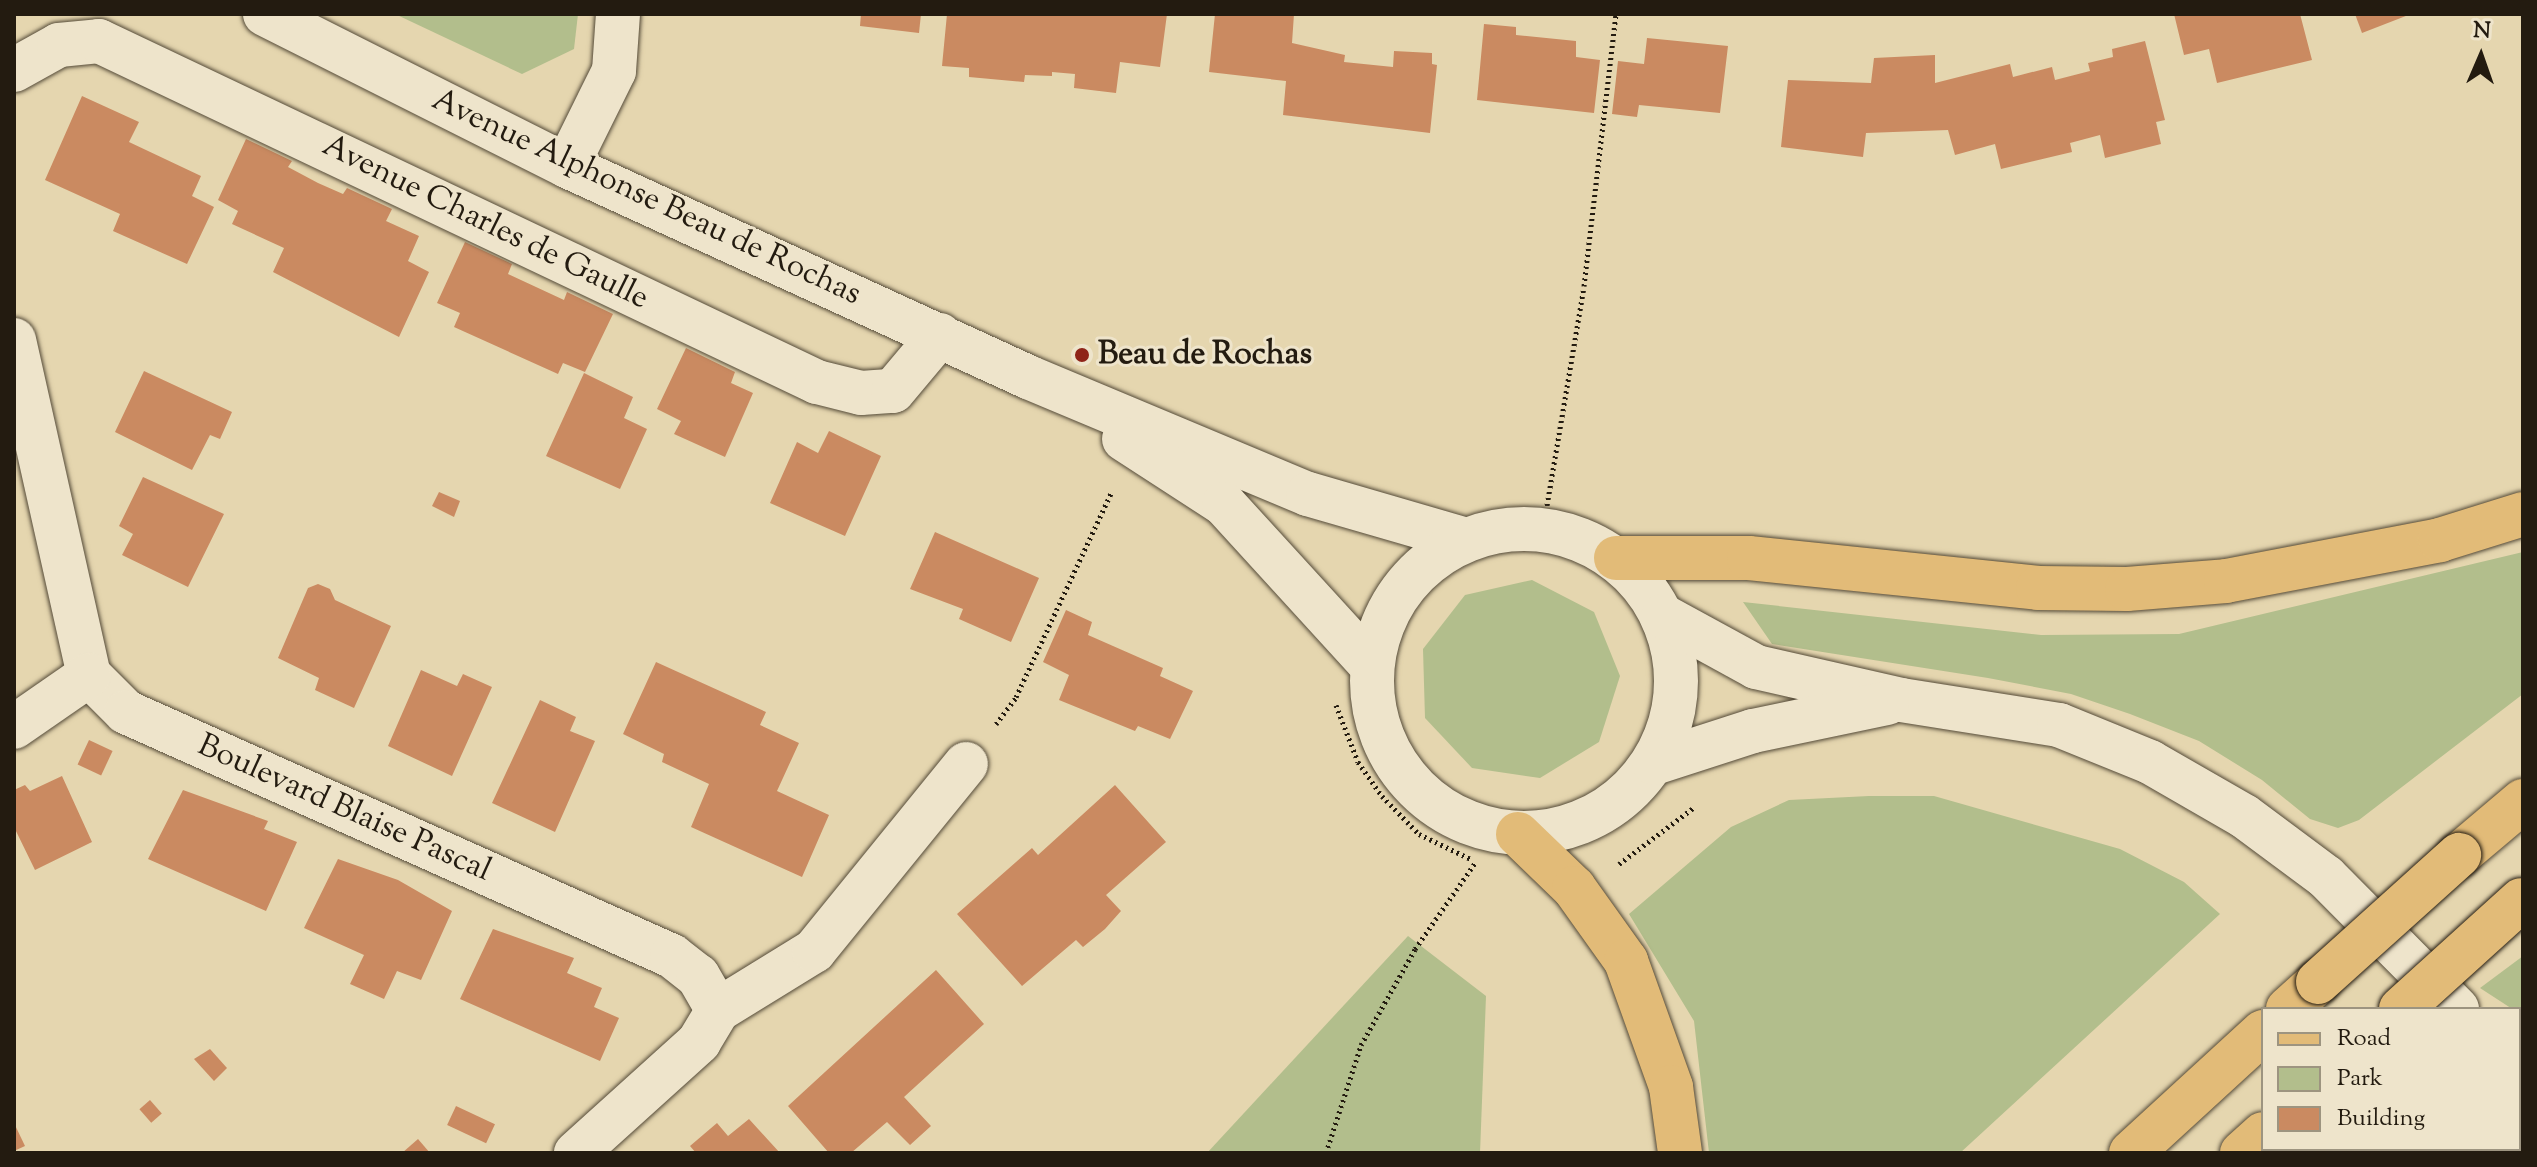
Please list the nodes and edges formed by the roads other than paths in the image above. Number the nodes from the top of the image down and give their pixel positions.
1 (265, 14) edge
2 (618, 14) edge
3 (14, 70) edge
4 (567, 166) junction
5 (940, 335) junction
6 (14, 340) edge
7 (1028, 377) junction
8 (2523, 514) edge
9 (1463, 539) junction
10 (1616, 558) junction
11 (1663, 616) junction
12 (1371, 665) junction
13 (89, 675) junction
14 (1901, 700) junction
15 (14, 727) edge
16 (1654, 763) junction
17 (966, 764) road end
18 (2523, 801) edge
19 (1490, 847) junction
20 (2522, 899) edge
21 (2303, 995) edge
22 (2403, 1007) edge
23 (2455, 1007) edge
24 (718, 1010) junction
25 (2261, 1034) edge
26 (2261, 1136) edge
27 (576, 1153) edge
28 (1680, 1153) edge
29 (2131, 1153) edge
30 (2242, 1153) edge

1 - 4 main road, Avenue Alphonse Beau de Rochas
2 - 4 main road
3 - 5 main road, Avenue Charles de Gaulle
4 - 5 main road, Avenue Alphonse Beau de Rochas
5 - 7 main road, Avenue Alphonse Beau de Rochas
6 - 13 main road
7 - 9 main road, Avenue Alphonse Beau de Rochas
7 - 12 main road, Avenue Alphonse Beau de Rochas
8 - 10 main road
9 - 10 main road
9 - 12 main road
10 - 11 main road
11 - 14 main road
11 - 16 main road
12 - 19 main road
13 - 15 main road
13 - 24 main road, Boulevard Blaise Pascal
14 - 16 main road
14 - 23 main road
16 - 19 main road
17 - 24 main road
18 - 21 main road, bridge
19 - 28 main road
20 - 22 main road, bridge
24 - 27 main road
25 - 29 main road
26 - 30 main road

